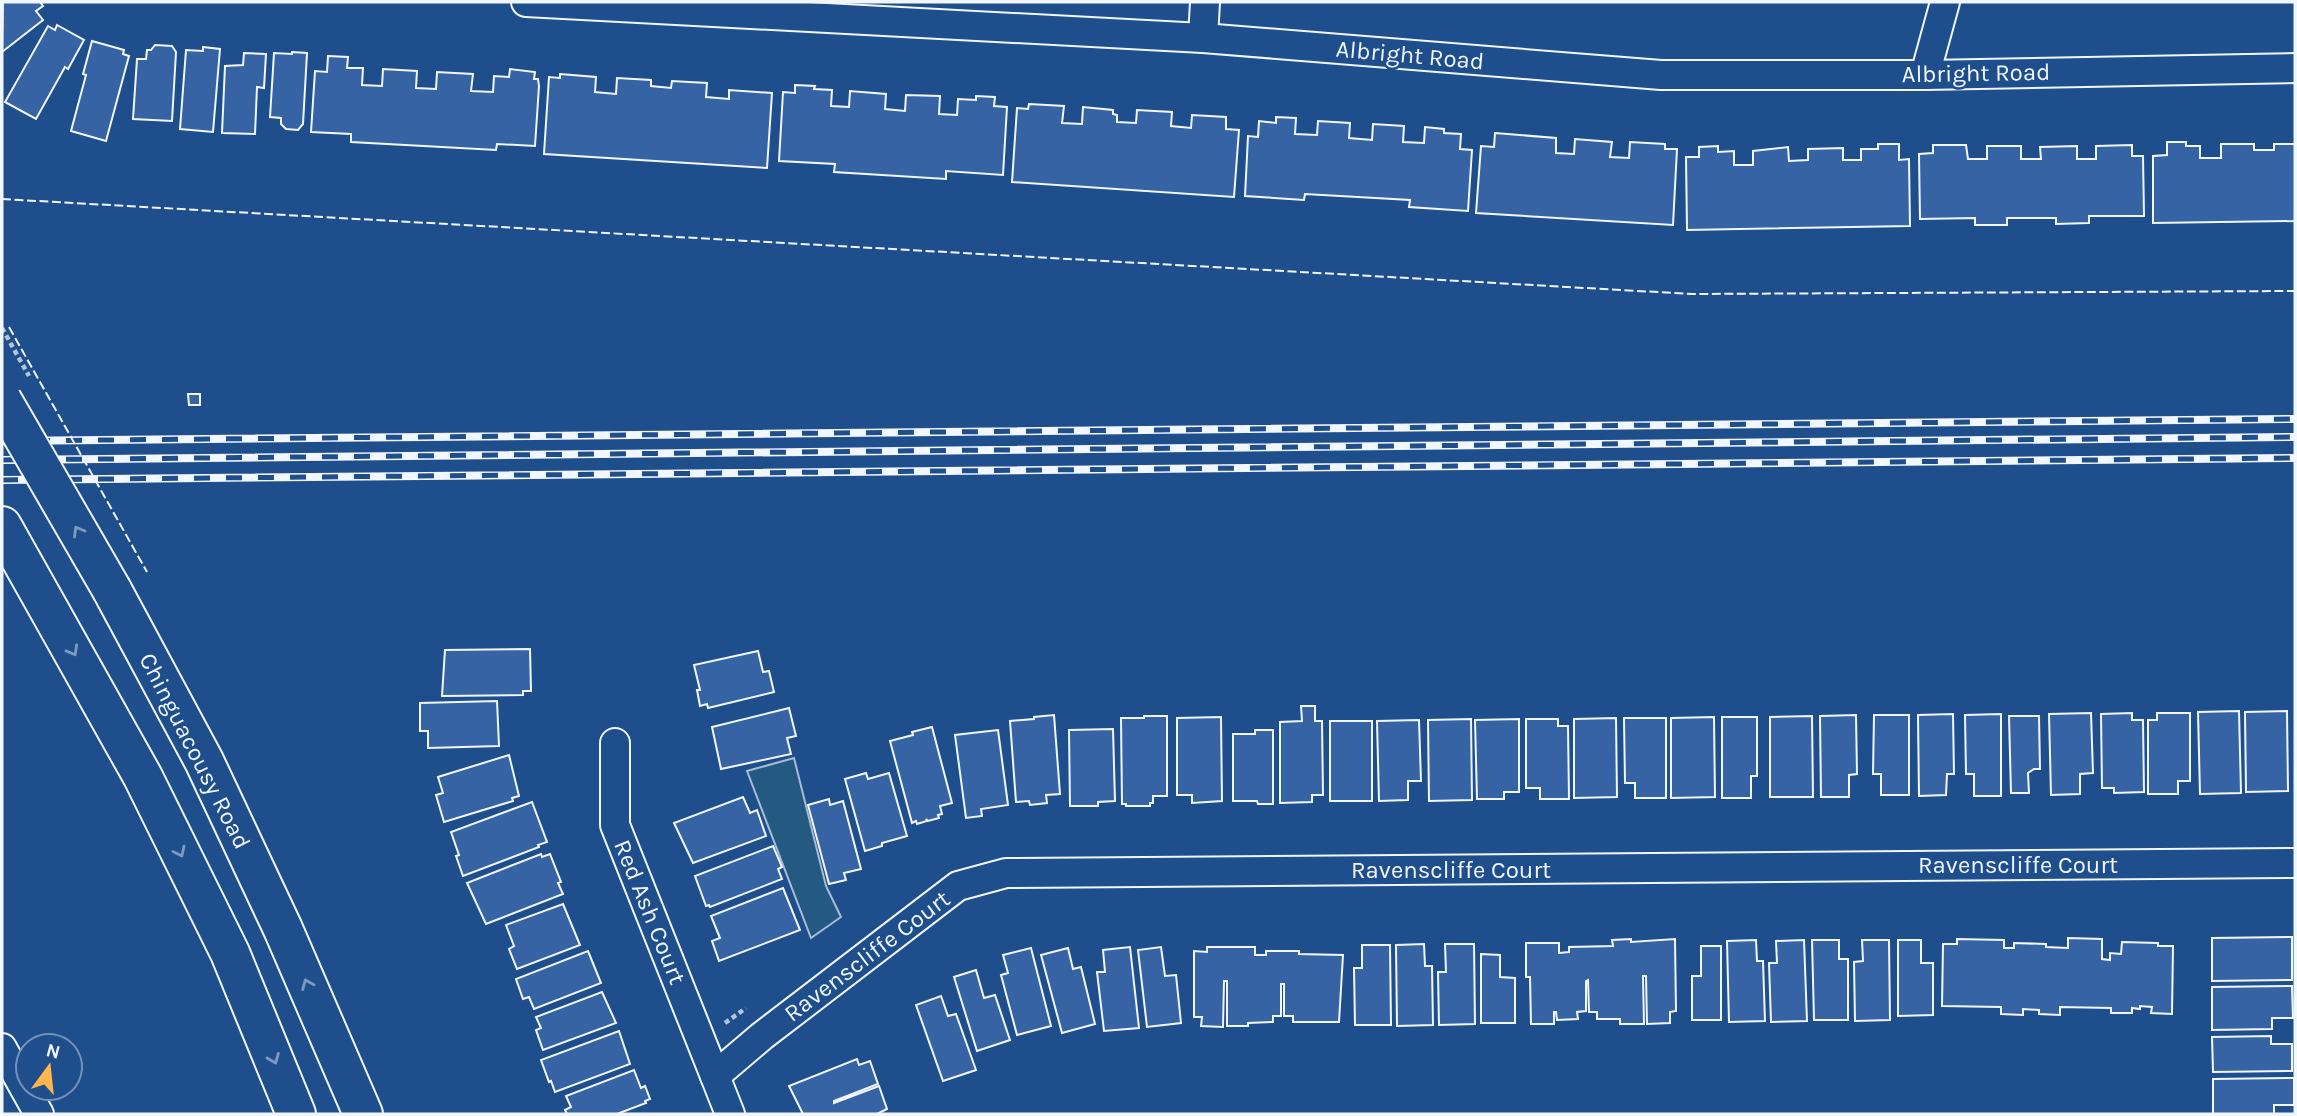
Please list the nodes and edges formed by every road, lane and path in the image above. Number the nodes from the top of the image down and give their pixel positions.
1 (526, 2) edge
2 (1205, 2) edge
3 (1945, 2) edge
4 (1203, 38) junction
5 (2295, 68) edge
6 (1925, 75) junction
7 (2, 400) edge
8 (2, 526) edge
9 (615, 743) dead end
10 (2295, 863) edge
11 (2, 1048) edge
12 (715, 1076) junction
13 (39, 1114) edge
14 (296, 1114) edge
15 (363, 1114) edge
16 (730, 1114) edge

1 - 4 street, Albright Road
2 - 4 street
3 - 6 street
4 - 6 street, Albright Road
5 - 6 street, Albright Road
15 -> 7 main road, Chinguacousy Road, bridge
8 -> 14 main road
9 - 12 street, Red Ash Court
10 - 12 street, Ravenscliffe Court
11 - 13 street
12 - 16 street

